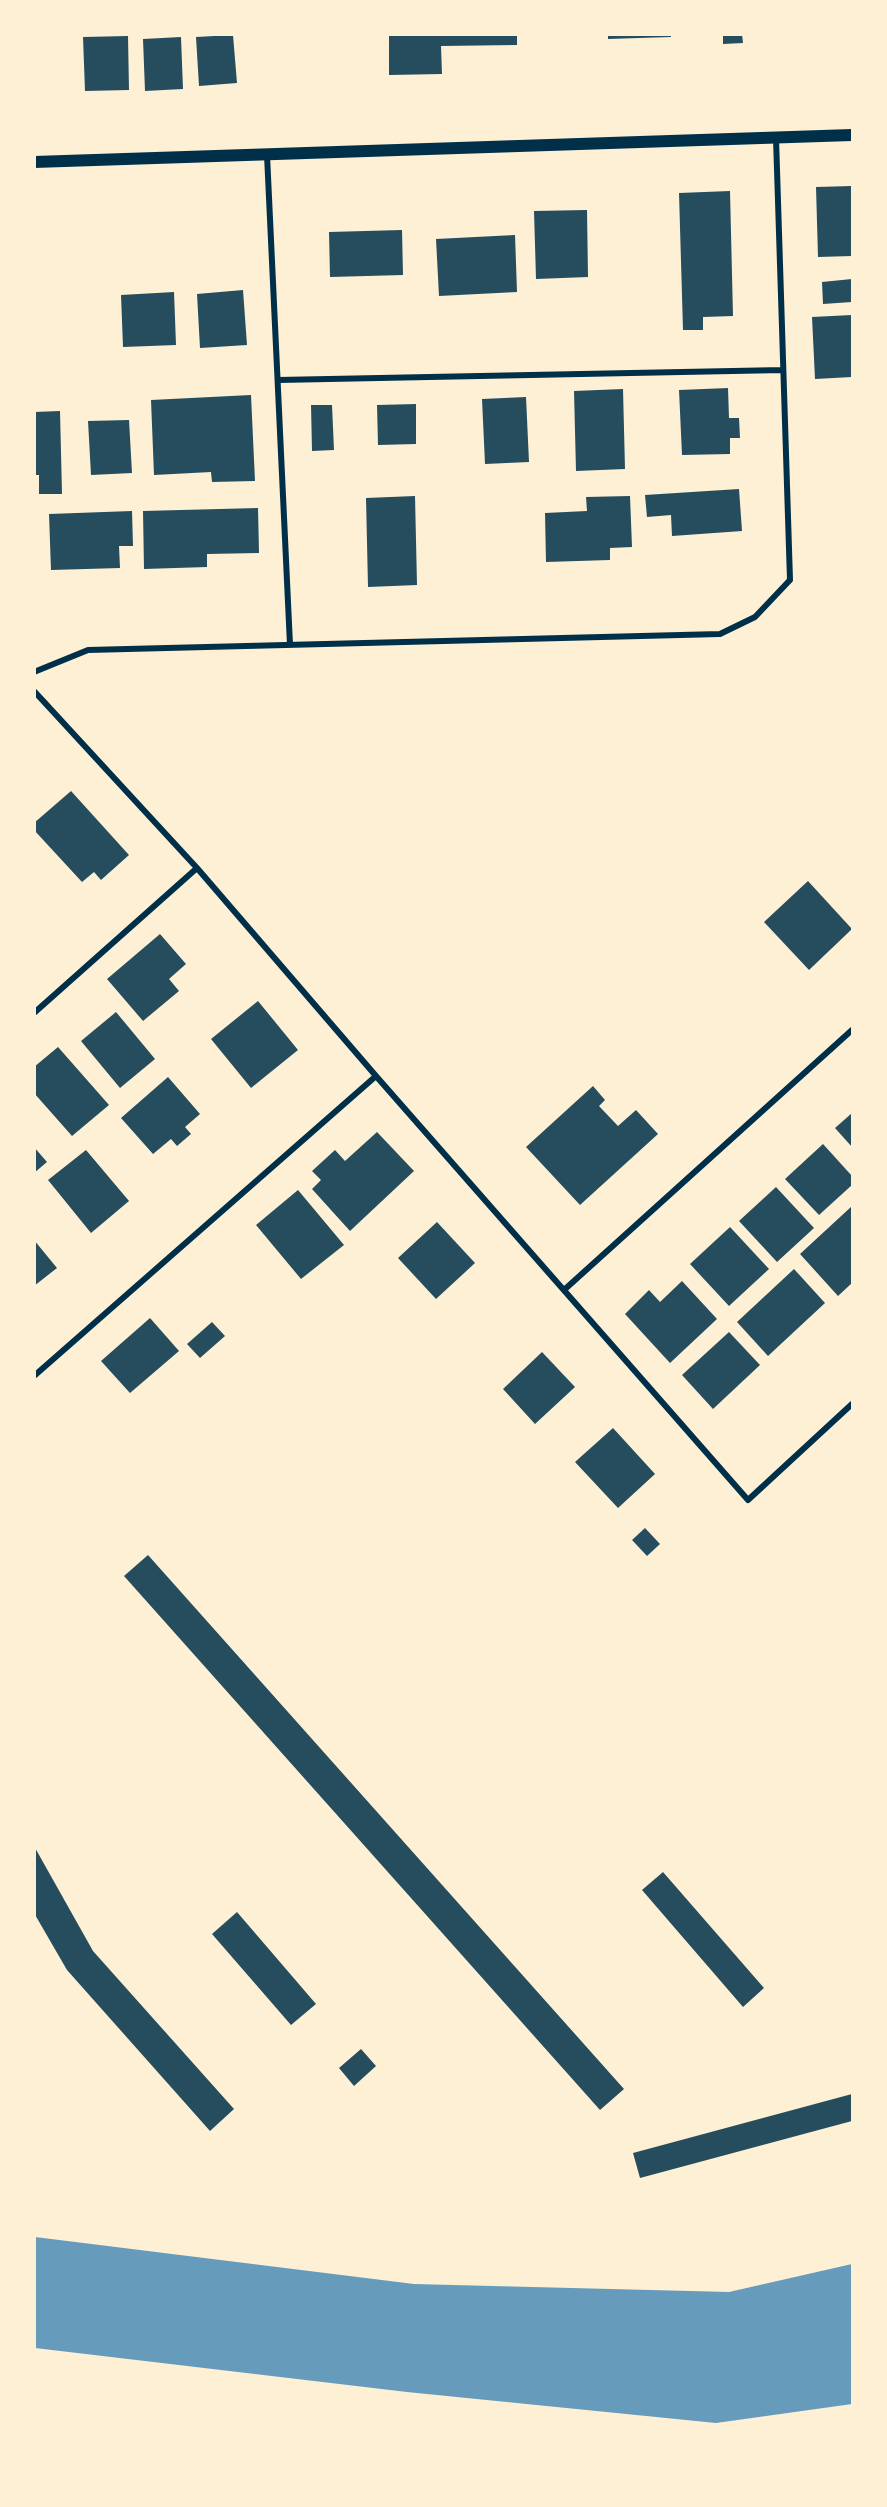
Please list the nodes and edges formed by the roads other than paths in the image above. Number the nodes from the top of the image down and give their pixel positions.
1 (852, 135) edge
2 (777, 138) junction
3 (267, 155) junction
4 (34, 162) edge
5 (783, 370) junction
6 (278, 380) junction
7 (290, 645) junction
8 (34, 672) edge
9 (34, 691) edge
10 (197, 868) junction
11 (34, 1013) edge
12 (852, 1030) edge
13 (376, 1076) junction
14 (564, 1290) junction
15 (34, 1376) edge
16 (852, 1404) edge

1 - 2 main road
2 - 3 main road
2 - 5 street
3 - 4 main road
3 - 6 street
5 - 6 street
5 - 7 street
6 - 7 street
7 - 8 street
9 - 10 street
10 - 11 street
10 - 13 street
12 - 14 street
13 - 14 street
13 - 15 street
14 - 16 street

